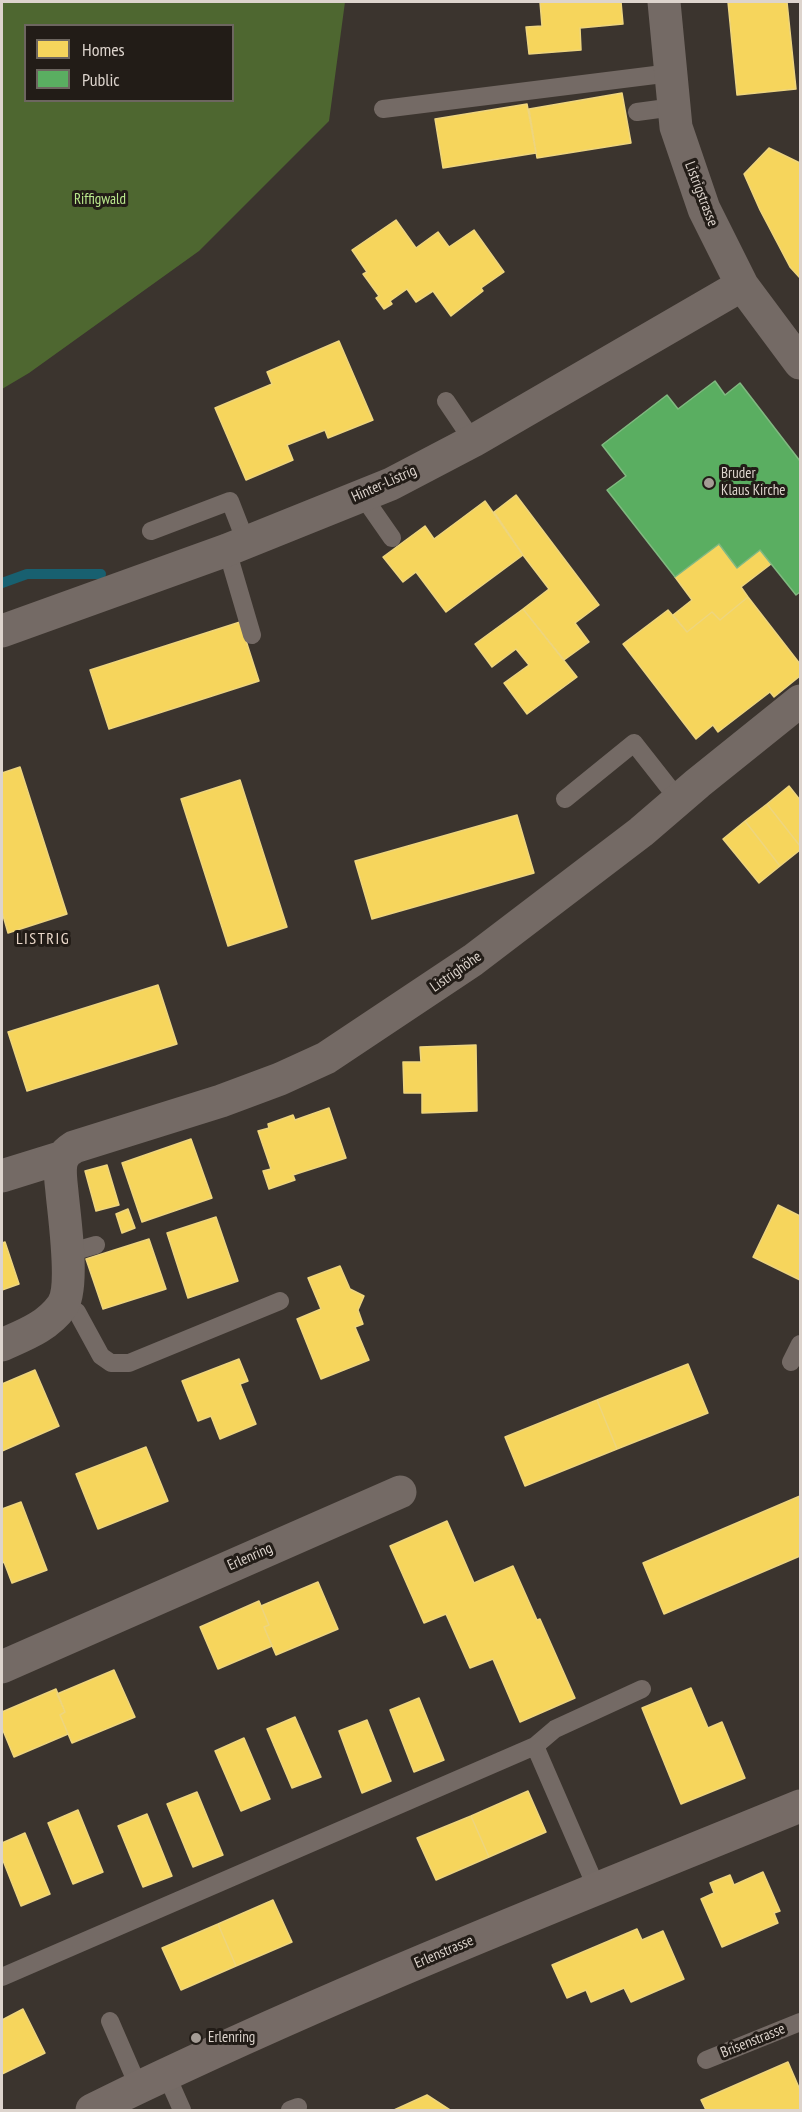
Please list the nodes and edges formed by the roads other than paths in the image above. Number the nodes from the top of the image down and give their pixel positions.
1 (664, 2) edge
2 (671, 73) junction
3 (675, 107) junction
4 (383, 109) dead end
5 (638, 112) dead end
6 (742, 285) junction
7 (801, 363) edge
8 (446, 400) dead end
9 (473, 441) junction
10 (362, 495) junction
11 (152, 531) dead end
12 (392, 538) dead end
13 (237, 546) junction
14 (2, 631) edge
15 (252, 635) dead end
16 (801, 701) edge
17 (565, 799) dead end
18 (678, 799) junction
19 (63, 1157) junction
20 (2, 1176) edge
21 (280, 1301) dead end
22 (64, 1304) junction
23 (801, 1344) edge
24 (2, 1345) edge
25 (791, 1362) dead end
26 (400, 1492) dead end
27 (2, 1667) edge
28 (642, 1689) dead end
29 (535, 1746) junction
30 (801, 1806) edge
31 (597, 1889) junction
32 (2, 1977) edge
33 (110, 2021) dead end
34 (801, 2022) edge
35 (706, 2060) dead end
36 (127, 2096) edge
37 (182, 2110) edge

1 - 2 street, Listrigstrasse
2 - 3 street, Listrigstrasse
2 - 4 lane
3 - 5 lane
3 - 6 street, Listrigstrasse
6 - 7 street, Listrigstrasse
6 - 9 street, Hinter-Listrig
8 - 9 lane
9 - 10 street, Hinter-Listrig
10 - 12 lane
10 - 13 street, Hinter-Listrig
11 - 13 lane
13 - 14 street, Hinter-Listrig
13 - 15 lane
16 - 18 street, Listrighöhe
17 - 18 lane
18 - 19 street, Listrighöhe
19 - 20 street, Listrighöhe
19 - 22 street
21 - 22 lane
22 - 24 street
23 - 25 lane
26 - 27 street, Erlenring
28 - 29 lane
29 - 31 lane
29 - 32 lane
30 - 31 street, Erlenstrasse
31 - 36 street, Erlenstrasse
33 - 36 lane
34 - 35 lane, Brisenstrasse
36 - 37 lane

